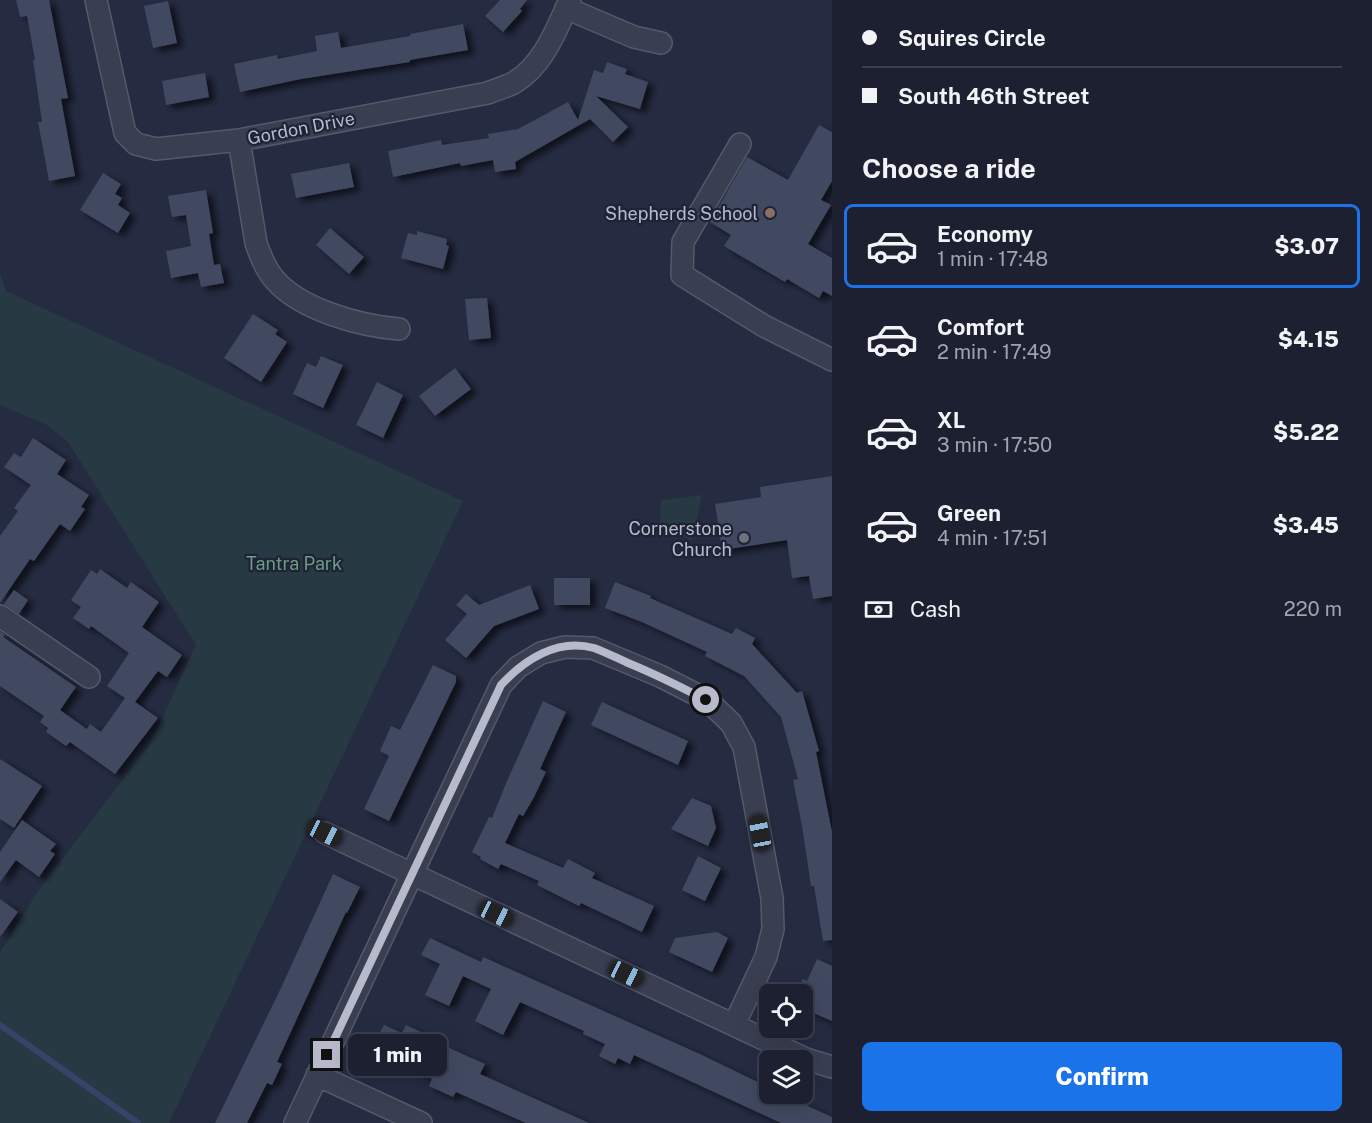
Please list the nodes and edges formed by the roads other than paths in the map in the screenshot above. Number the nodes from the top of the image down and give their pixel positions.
1 (96, 0) edge
2 (568, 4) edge
3 (661, 43) dead end
4 (239, 140) junction
5 (740, 144) dead end
6 (399, 329) dead end
7 (832, 360) edge
8 (0, 616) edge
9 (89, 677) dead end
10 (325, 833) dead end
11 (413, 875) junction
12 (734, 1025) junction
13 (832, 1067) edge
14 (317, 1075) junction
15 (295, 1123) edge
16 (421, 1123) edge

1 - 4 street, Gordon Drive
2 - 3 street
2 - 4 street, Gordon Drive
4 - 6 street
5 - 7 street
8 - 9 street
10 - 11 street
11 - 12 street
11 - 12 street
11 - 14 street
12 - 13 street
14 - 15 street
14 - 16 street

